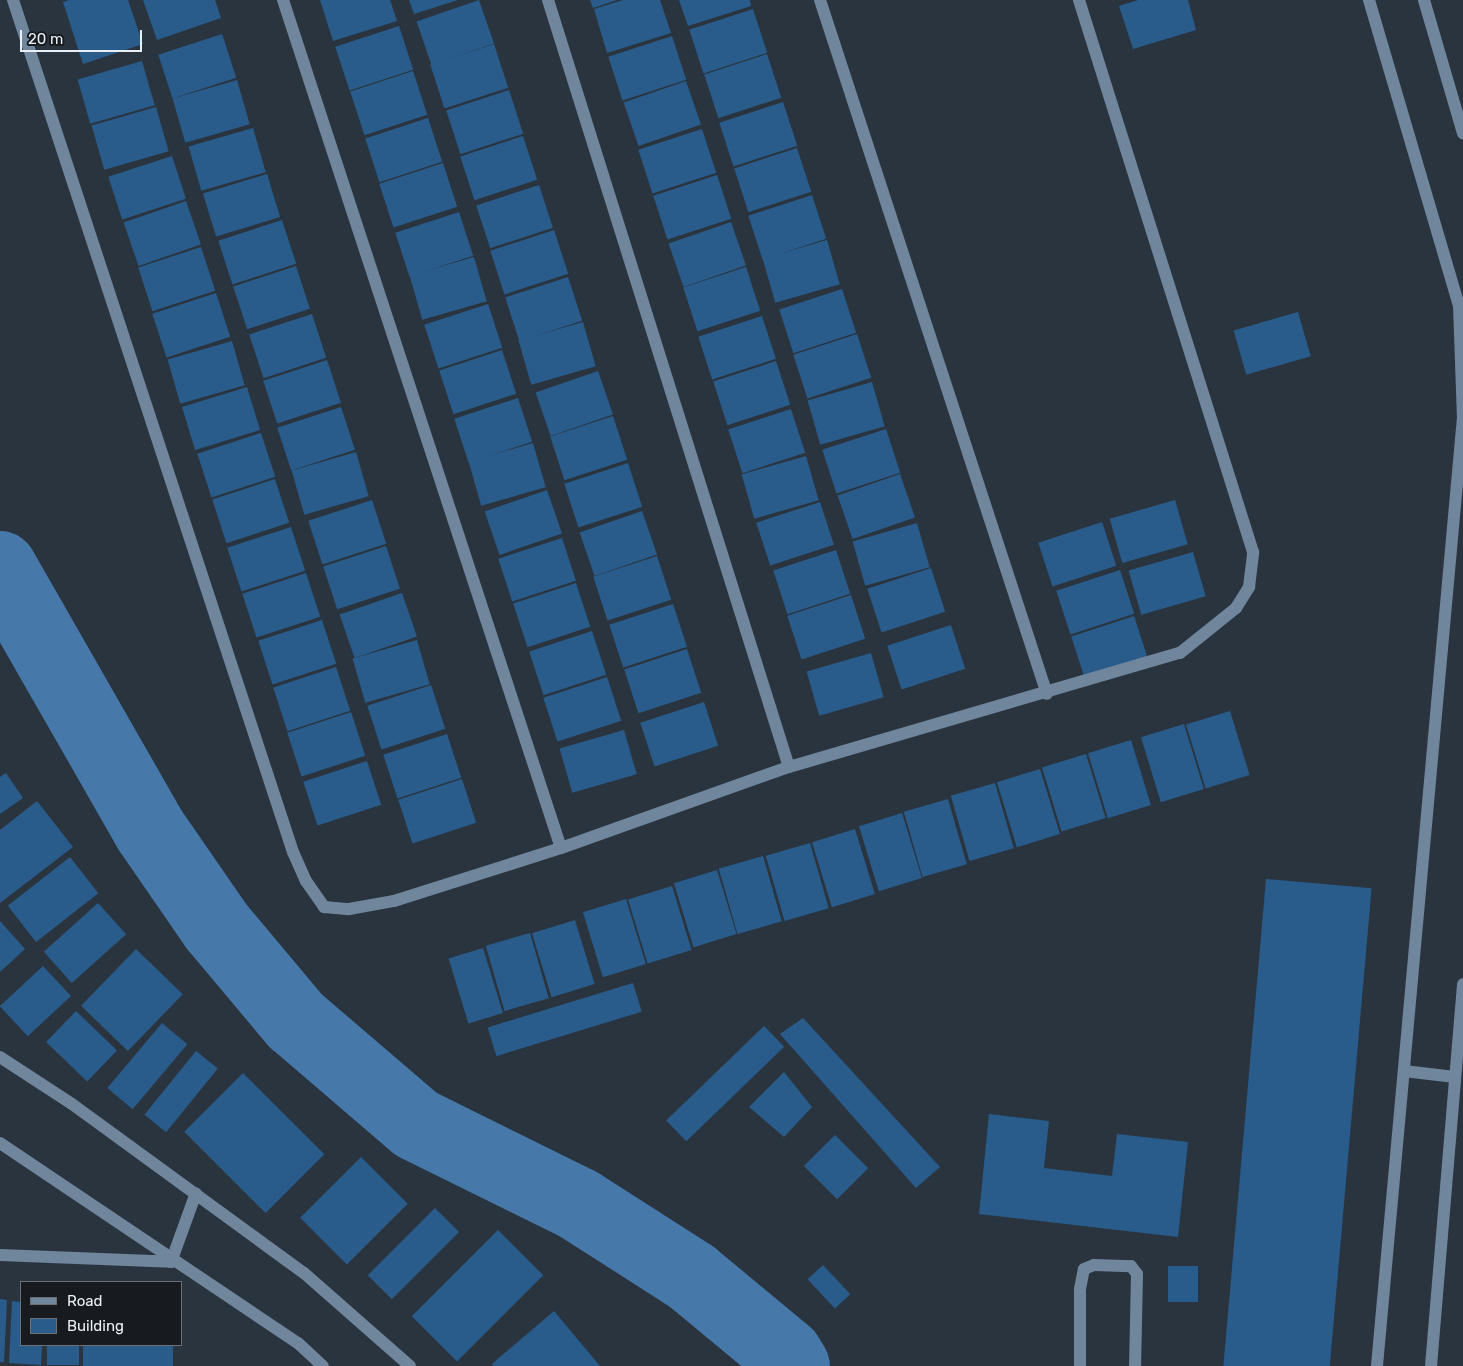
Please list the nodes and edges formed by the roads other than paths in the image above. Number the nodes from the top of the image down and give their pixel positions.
1 (13, 0) edge
2 (283, 0) edge
3 (548, 0) edge
4 (820, 0) edge
5 (1079, 0) edge
6 (1369, 0) edge
7 (1424, 0) edge
8 (1463, 133) edge
9 (1457, 271) edge
10 (1461, 304) edge
11 (1047, 694) junction
12 (789, 767) junction
13 (561, 848) junction
14 (1463, 984) edge
15 (0, 1058) edge
16 (1404, 1071) junction
17 (1455, 1077) junction
18 (0, 1143) edge
19 (196, 1193) junction
20 (0, 1254) edge
21 (171, 1262) junction
22 (323, 1366) edge
23 (410, 1366) edge
24 (1080, 1366) edge
25 (1135, 1366) edge
26 (1377, 1366) edge
27 (1431, 1366) edge

1 - 13 street
2 - 13 street
3 - 12 street
4 - 11 street
5 - 11 street
6 - 9 street
7 - 8 street
9 - 10 street
10 - 16 street
11 - 12 street
12 - 13 street
14 - 17 street
15 - 19 street
16 - 17 street
16 - 26 street
17 - 27 street
18 - 21 street
19 - 21 street
19 - 23 street
20 - 21 street
21 - 22 street
24 - 25 street

